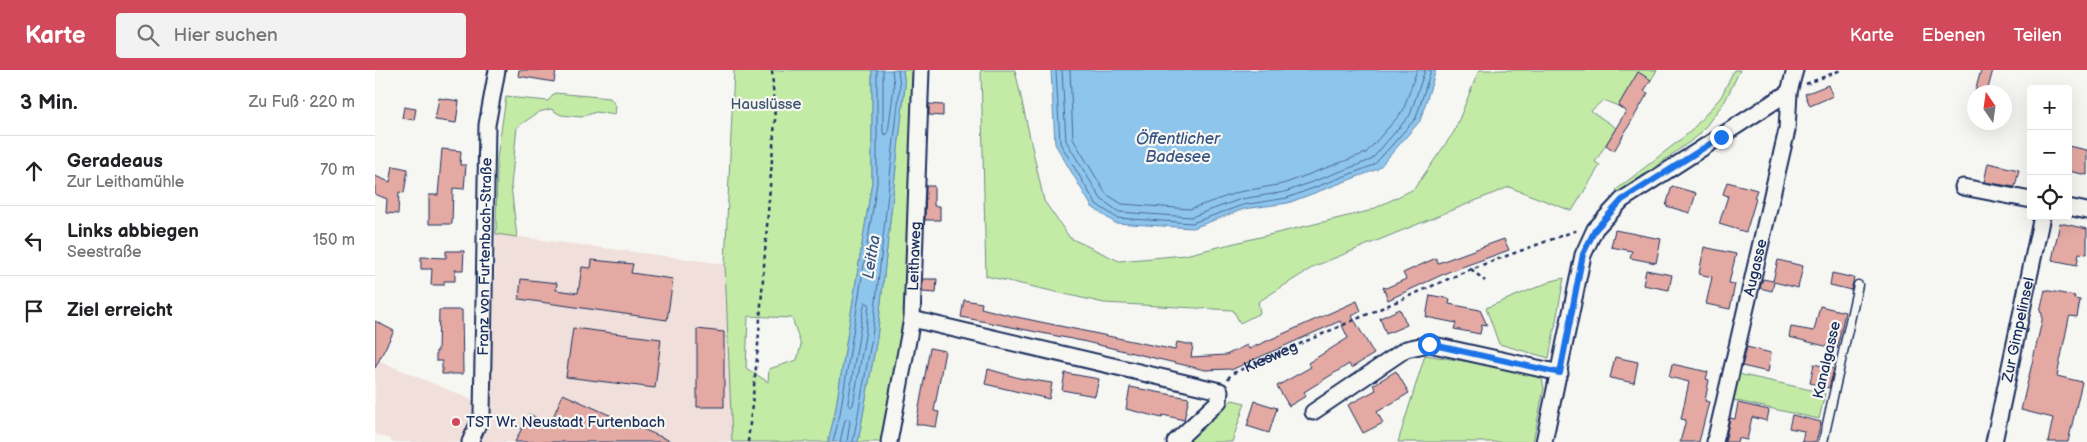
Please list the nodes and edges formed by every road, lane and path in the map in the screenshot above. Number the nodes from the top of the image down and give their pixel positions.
1 (497, 70) edge
2 (772, 70) edge
3 (921, 70) edge
4 (1795, 70) edge
5 (1841, 70) edge
6 (1789, 92) junction
7 (1963, 187) dead end
8 (2027, 199) edge
9 (2072, 209) edge
10 (2087, 212) edge
11 (2041, 220) edge
12 (1595, 230) junction
13 (1471, 269) junction
14 (1485, 281) dead end
15 (1858, 285) dead end
16 (912, 318) junction
17 (1560, 373) junction
18 (1220, 391) junction
19 (1313, 412) dead end
20 (470, 442) edge
21 (748, 442) edge
22 (889, 442) edge
23 (1175, 442) edge
24 (1544, 442) edge
25 (1715, 442) edge
26 (1823, 442) edge
27 (1994, 442) edge

1 - 20 street, Franz von Furtenbach-Straße
2 - 21 path
3 - 16 street, Leithaweg
4 - 6 street, Augasse
5 - 6 path
6 - 12 street
6 - 25 street, Augasse
7 - 8 street
9 - 10 street
11 - 27 street, Zur Gimpelinsel
12 - 13 path, Kiesweg
12 - 17 street
13 - 14 path
13 - 18 path, Kiesweg
15 - 26 lane, Kanalgasse
16 - 18 street
16 - 22 street, Leithaweg
17 - 19 street
17 - 24 street
18 - 23 street

